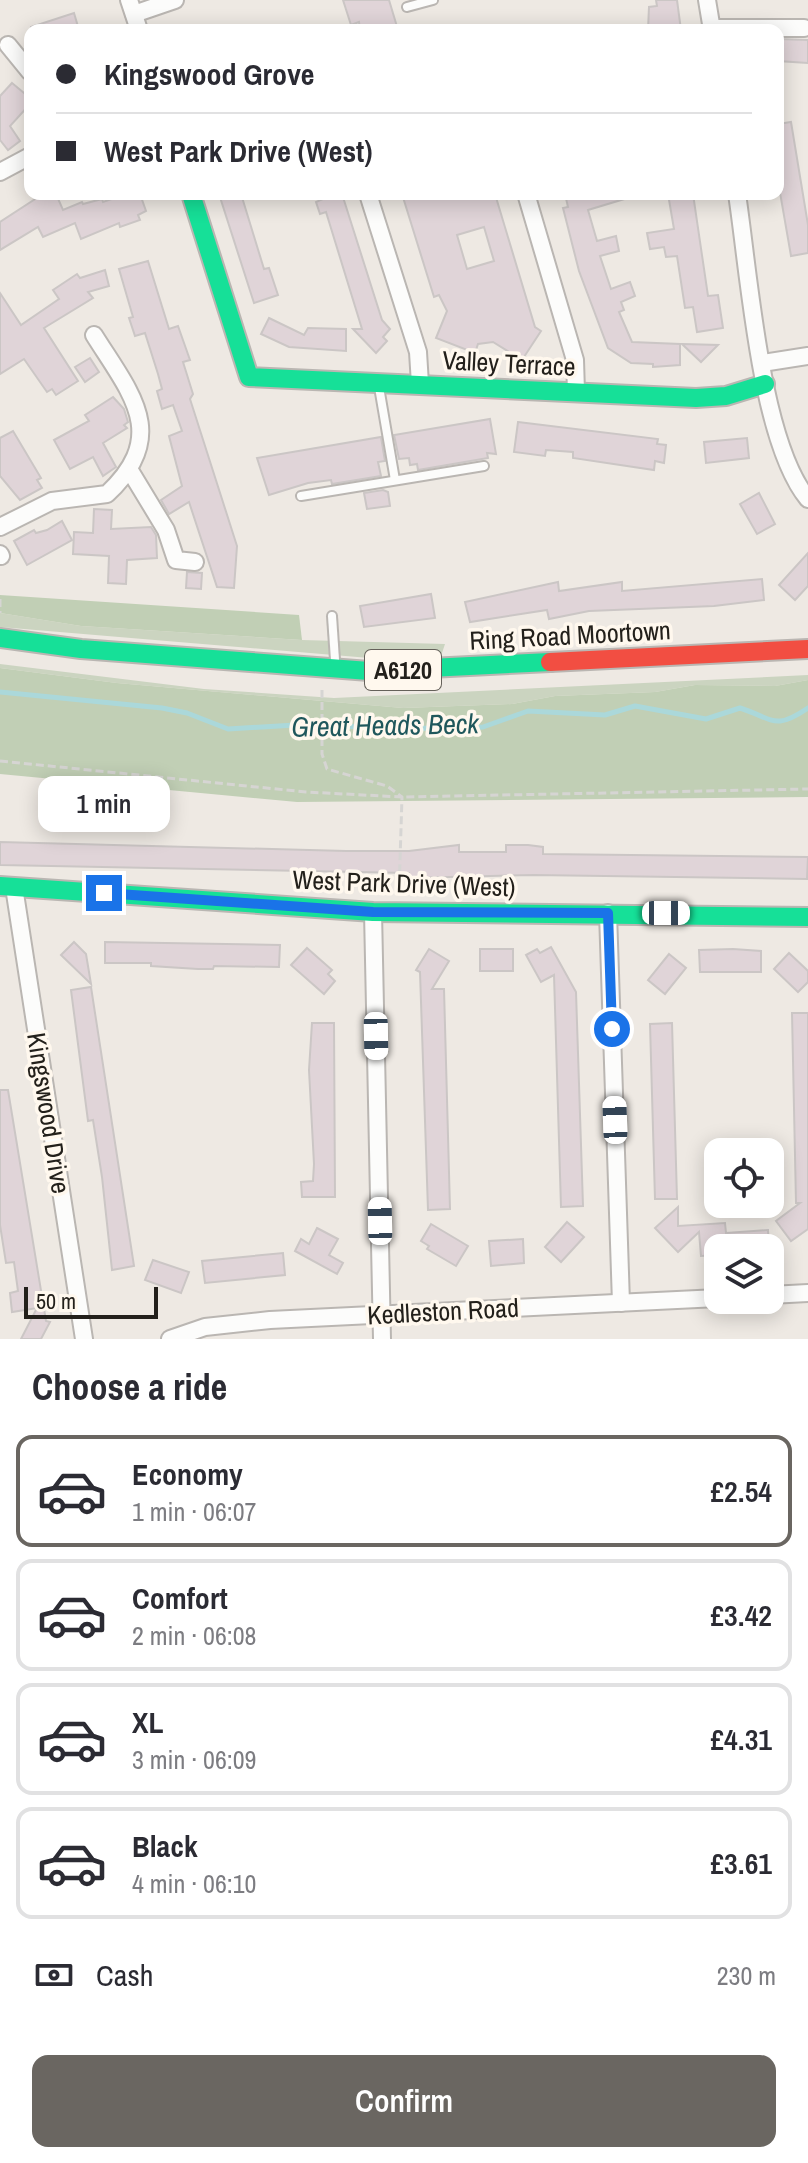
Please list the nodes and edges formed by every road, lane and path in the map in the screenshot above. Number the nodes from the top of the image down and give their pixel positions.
1 (175, 0) edge
2 (433, 0) edge
3 (707, 0) edge
4 (407, 7) dead end
5 (134, 15) edge
6 (711, 24) edge
7 (784, 28) edge
8 (804, 28) dead end
9 (8, 45) dead end
10 (24, 65) edge
11 (24, 159) edge
12 (0, 172) edge
13 (193, 200) edge
14 (370, 200) edge
15 (528, 200) edge
16 (738, 200) edge
17 (94, 335) dead end
18 (808, 356) edge
19 (762, 363) junction
20 (378, 383) junction
21 (420, 384) junction
22 (765, 384) junction
23 (576, 392) junction
24 (484, 466) dead end
25 (129, 469) junction
26 (395, 480) junction
27 (301, 496) dead end
28 (808, 499) edge
29 (0, 527) edge
30 (195, 562) dead end
31 (0, 599) edge
32 (0, 613) edge
33 (332, 616) dead end
34 (0, 638) edge
35 (808, 649) edge
36 (329, 675) junction
37 (0, 761) edge
38 (808, 789) edge
39 (402, 797) junction
40 (7, 886) edge
41 (373, 912) junction
42 (399, 912) junction
43 (608, 913) junction
44 (808, 917) edge
45 (808, 1293) edge
46 (784, 1294) edge
47 (704, 1299) edge
48 (621, 1303) junction
49 (382, 1314) junction
50 (84, 1339) edge
51 (170, 1339) edge
52 (382, 1339) edge

1 - 5 street
2 - 4 lane
3 - 6 street
7 - 8 street
9 - 10 street
11 - 12 street
13 - 20 main road, Valley Terrace
14 - 21 street
15 - 23 street
16 - 19 street
17 - 25 street
18 - 19 street
19 - 22 street
20 - 21 main road, Valley Terrace
20 - 26 lane
21 - 23 main road, Valley Terrace
22 - 23 main road, Valley Terrace
22 - 28 street
24 - 26 lane
25 - 29 street
25 - 30 street
26 - 27 lane
31 - 32 path
33 - 36 lane
34 - 36 main road, Ring Road Moortown / A6120
35 - 36 main road, Ring Road Moortown / A6120
36 - 39 path
37 - 39 path
38 - 39 path
39 - 42 path
40 - 41 main road, West Park Drive (West)
40 - 50 street, Kingswood Drive
41 - 42 main road, West Park Drive (West)
41 - 49 street
42 - 43 main road, West Park Drive (West)
43 - 44 main road, West Park Drive (West)
43 - 48 street
45 - 46 street
47 - 48 street, Kedleston Road
48 - 49 street, Kedleston Road
49 - 51 street, Kedleston Road
49 - 52 street

